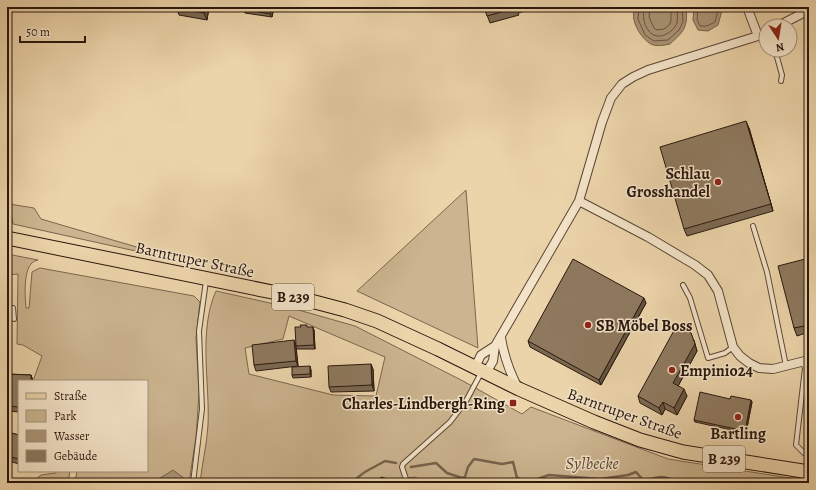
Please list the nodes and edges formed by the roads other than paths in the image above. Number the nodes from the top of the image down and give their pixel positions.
1 (747, 7) edge
2 (809, 10) edge
3 (794, 18) edge
4 (758, 27) edge
5 (758, 35) edge
6 (777, 58) edge
7 (781, 81) dead end
8 (579, 201) junction
9 (753, 226) dead end
10 (7, 238) edge
11 (207, 279) junction
12 (683, 285) dead end
13 (7, 310) edge
14 (14, 319) dead end
15 (501, 338) junction
16 (495, 346) junction
17 (733, 346) junction
18 (806, 361) edge
19 (786, 366) junction
20 (481, 371) junction
21 (518, 389) junction
22 (809, 453) edge
23 (809, 472) edge
24 (193, 483) edge
25 (410, 483) edge

1 - 4 street
2 - 3 street
5 - 8 street
6 - 7 lane
8 - 15 street
8 - 17 street
9 - 19 lane
10 - 11 main road, Barntruper Straße / B 239
11 - 20 main road, Barntruper Straße / B 239
11 - 24 lane
12 - 17 lane
13 - 14 lane
15 - 16 street
15 - 21 street
16 - 20 street
16 - 20 street
17 - 19 street
18 - 19 street
18 - 22 lane
20 - 21 main road, Barntruper Straße / B 239
20 - 25 lane
21 - 23 main road, Barntruper Straße / B 239

